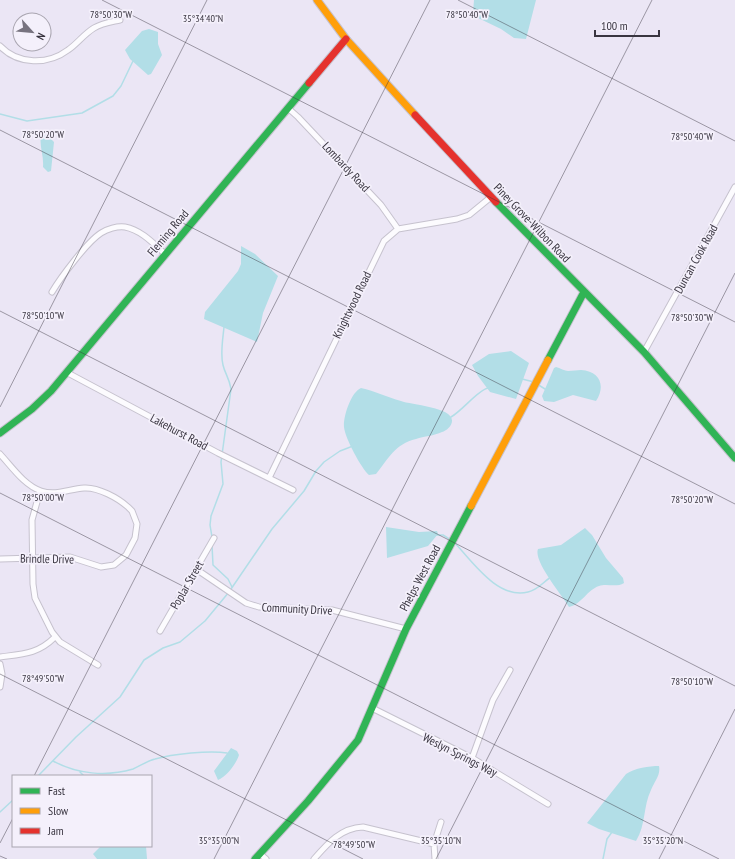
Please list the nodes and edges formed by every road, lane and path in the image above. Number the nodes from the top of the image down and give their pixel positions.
1 (317, 0) edge
2 (120, 20) dead end
3 (346, 39) junction
4 (0, 46) edge
5 (289, 109) junction
6 (735, 187) edge
7 (491, 197) junction
8 (398, 229) junction
9 (165, 254) junction
10 (52, 292) dead end
11 (584, 292) junction
12 (644, 352) junction
13 (66, 372) junction
14 (0, 433) edge
15 (0, 454) edge
16 (735, 458) edge
17 (269, 478) junction
18 (293, 490) dead end
19 (40, 491) junction
20 (214, 538) dead end
21 (0, 558) edge
22 (32, 558) junction
23 (196, 569) junction
24 (406, 629) junction
25 (160, 632) dead end
26 (56, 637) junction
27 (0, 657) edge
28 (0, 664) edge
29 (98, 665) dead end
30 (510, 670) dead end
31 (0, 687) edge
32 (372, 708) junction
33 (472, 758) junction
34 (548, 804) dead end
35 (441, 822) dead end
36 (434, 844) junction
37 (258, 856) edge
38 (266, 859) edge
39 (314, 859) edge
40 (435, 859) edge

1 - 3 street, Piney Grove-Wilbon Road
2 - 4 street
3 - 5 street, Fleming Road
3 - 7 street, Piney Grove-Wilbon Road
5 - 8 street, Lombardy Road
5 - 9 street, Fleming Road
6 - 12 street, Duncan Cook Road
7 - 8 street
7 - 11 street, Piney Grove-Wilbon Road
8 - 17 street, Knightwood Road
9 - 10 street
9 - 13 street, Fleming Road
11 - 12 street, Piney Grove-Wilbon Road
11 - 24 street, Phelps West Road
12 - 16 street, Piney Grove-Wilbon Road
13 - 14 street, Fleming Road
13 - 17 street, Lakehurst Road
15 - 19 street
17 - 18 street, Lakehurst Road
19 - 22 street
19 - 22 street, Brindle Drive
20 - 23 street, Poplar Street
21 - 22 street, Brindle Drive
22 - 26 street
23 - 24 street, Community Drive
23 - 25 street, Poplar Street
24 - 32 street, Phelps West Road
26 - 27 street
26 - 29 street
28 - 31 street
30 - 33 street
32 - 33 street, Weslyn Springs Way
32 - 37 street, Phelps West Road
33 - 34 street, Weslyn Springs Way
35 - 36 street
36 - 39 street
36 - 40 street
37 - 38 street

